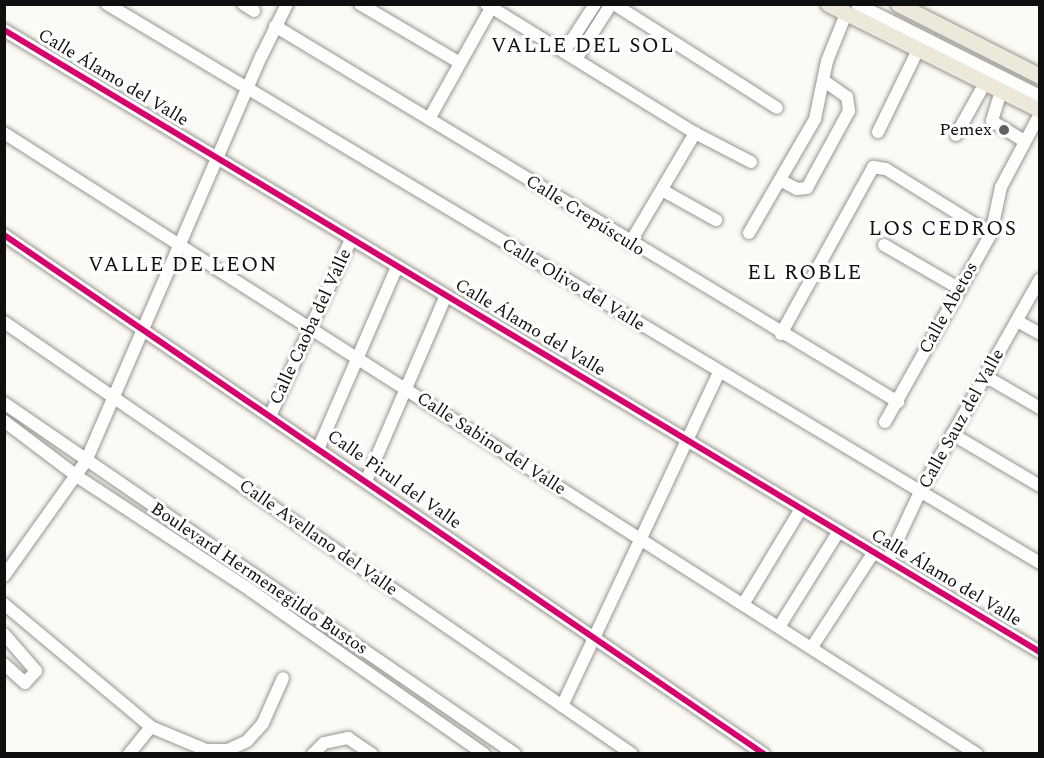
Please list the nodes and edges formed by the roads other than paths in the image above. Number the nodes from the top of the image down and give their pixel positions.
1 (107, 4) edge
2 (243, 4) edge
3 (287, 4) edge
4 (360, 4) edge
5 (596, 4) edge
6 (612, 4) edge
7 (828, 4) edge
8 (873, 4) edge
9 (898, 4) edge
10 (489, 6) edge
11 (852, 9) edge
12 (922, 9) edge
13 (254, 11) dead end
14 (275, 26) junction
15 (4, 30) edge
16 (918, 50) junction
17 (564, 52) junction
18 (576, 59) junction
19 (460, 63) junction
20 (1040, 76) edge
21 (824, 81) junction
22 (985, 83) junction
23 (1040, 86) edge
24 (247, 88) junction
25 (1001, 91) junction
26 (1040, 96) edge
27 (777, 108) dead end
28 (1040, 112) edge
29 (429, 119) junction
30 (878, 132) dead end
31 (4, 133) edge
32 (695, 133) junction
33 (956, 135) dead end
34 (1024, 141) junction
35 (217, 158) junction
36 (751, 162) dead end
37 (780, 180) junction
38 (662, 190) junction
39 (716, 220) dead end
40 (749, 233) dead end
41 (991, 234) junction
42 (4, 235) edge
43 (351, 239) junction
44 (179, 243) junction
45 (630, 243) junction
46 (884, 245) dead end
47 (397, 267) junction
48 (1040, 279) edge
49 (960, 289) junction
50 (446, 296) junction
51 (1017, 321) junction
52 (4, 322) edge
53 (142, 327) junction
54 (311, 327) junction
55 (781, 334) junction
56 (1040, 334) edge
57 (359, 357) junction
58 (719, 373) junction
59 (985, 376) junction
60 (405, 389) junction
61 (113, 397) junction
62 (898, 402) junction
63 (4, 403) edge
64 (1040, 408) edge
65 (271, 414) junction
66 (4, 421) edge
67 (885, 422) dead end
68 (952, 434) junction
69 (689, 440) junction
70 (319, 447) junction
71 (86, 461) junction
72 (78, 477) junction
73 (367, 479) junction
74 (1040, 486) edge
75 (920, 492) junction
76 (801, 509) junction
77 (838, 531) junction
78 (642, 541) junction
79 (874, 552) junction
80 (888, 560) junction
81 (1040, 563) edge
82 (4, 576) edge
83 (744, 603) junction
84 (4, 604) edge
85 (779, 627) junction
86 (4, 634) edge
87 (595, 640) junction
88 (812, 647) junction
89 (1040, 652) edge
90 (4, 664) edge
91 (283, 678) dead end
92 (562, 706) junction
93 (152, 727) junction
94 (129, 753) edge
95 (313, 753) edge
96 (372, 753) edge
97 (484, 753) edge
98 (515, 753) edge
99 (632, 753) edge
100 (764, 753) edge
101 (977, 753) edge

1 - 24 street, Calle Olivo del Valle
2 - 13 street
3 - 14 street
4 - 19 street
5 - 17 street
6 - 18 street
6 - 27 street
7 - 11 main road
8 - 23 street
9 - 12 main road
10 - 17 street
10 - 19 street
11 - 16 main road
11 - 21 street
11 - 26 street
12 - 20 main road
14 - 24 street
14 - 29 street, Calle Crepúsculo
15 - 35 street, Calle Álamo del Valle
16 - 22 main road
16 - 30 street
17 - 18 street
18 - 32 street
19 - 29 street
21 - 37 street
21 - 37 street
22 - 25 main road
22 - 33 street
24 - 35 street
24 - 58 street, Calle Olivo del Valle
25 - 28 main road
25 - 34 street
28 - 34 street, Calle Abetos
29 - 45 street, Calle Crepúsculo
31 - 44 street, Calle Sabino del Valle
32 - 36 street
32 - 38 street
34 - 41 street, Calle Abetos
35 - 43 street, Calle Álamo del Valle
35 - 44 street
37 - 40 street
38 - 39 street
38 - 45 street
41 - 49 street, Calle Abetos
41 - 55 street
42 - 53 street, Calle Pirul del Valle
43 - 47 street, Calle Álamo del Valle
43 - 54 street, Calle Caoba del Valle
44 - 53 street
44 - 54 street, Calle Sabino del Valle
45 - 55 street, Calle Crepúsculo
46 - 49 street
47 - 50 street, Calle Álamo del Valle
47 - 57 street
48 - 51 street, Calle Sauz del Valle
49 - 62 street, Calle Abetos
50 - 60 street
50 - 69 street, Calle Álamo del Valle
51 - 56 street
51 - 59 street, Calle Sauz del Valle
52 - 61 street, Calle Avellano del Valle
53 - 61 street
53 - 65 street, Calle Pirul del Valle
54 - 57 street, Calle Sabino del Valle
54 - 65 street, Calle Caoba del Valle
55 - 62 street, Calle Crepúsculo
57 - 60 street, Calle Sabino del Valle
57 - 70 street
58 - 69 street
58 - 75 street, Calle Olivo del Valle
59 - 64 street
59 - 68 street, Calle Sauz del Valle
60 - 73 street
60 - 78 street, Calle Sabino del Valle
61 - 71 street
61 - 92 street, Calle Avellano del Valle
62 - 67 street, Calle Abetos
63 - 71 street, Boulevard Hermenegildo Bustos
65 - 70 street, Calle Pirul del Valle
66 - 72 street, Boulevard Hermenegildo Bustos
68 - 74 street
68 - 75 street, Calle Sauz del Valle
69 - 76 street, Calle Álamo del Valle
69 - 78 street
70 - 73 street, Calle Pirul del Valle
71 - 72 street
71 - 98 street, Boulevard Hermenegildo Bustos
72 - 82 street
72 - 97 street, Boulevard Hermenegildo Bustos
73 - 87 street, Calle Pirul del Valle
75 - 80 street, Calle Sauz del Valle
75 - 81 street, Calle Olivo del Valle
76 - 77 street, Calle Álamo del Valle
76 - 83 street
77 - 79 street, Calle Álamo del Valle
77 - 85 street
78 - 83 street, Calle Sabino del Valle
78 - 87 street
79 - 80 street, Calle Álamo del Valle
79 - 88 street
80 - 89 street, Calle Álamo del Valle
83 - 85 street, Calle Sabino del Valle
84 - 93 street
85 - 88 street, Calle Sabino del Valle
86 - 90 street
87 - 92 street
87 - 100 street, Calle Pirul del Valle
88 - 101 street, Calle Sabino del Valle
91 - 93 street
92 - 99 street, Calle Avellano del Valle
93 - 94 street
95 - 96 street

